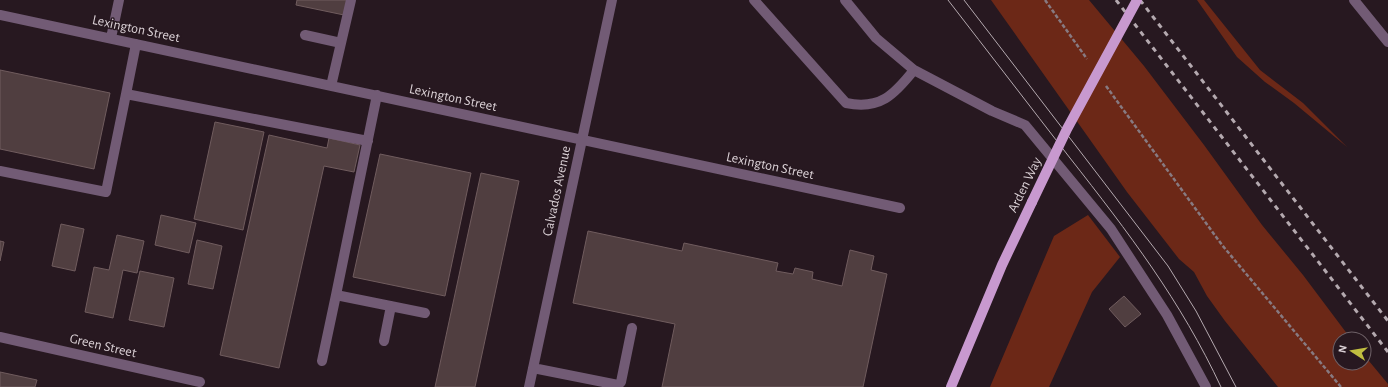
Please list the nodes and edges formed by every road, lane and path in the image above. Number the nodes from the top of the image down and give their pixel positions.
1 (118, 0) edge
2 (351, 0) edge
3 (612, 0) edge
4 (754, 0) edge
5 (845, 0) edge
6 (1045, 0) edge
7 (1137, 0) edge
8 (1354, 0) edge
9 (0, 15) edge
10 (306, 35) dead end
11 (111, 38) junction
12 (1388, 42) edge
13 (341, 43) junction
14 (136, 44) junction
15 (1090, 63) dead end
16 (914, 70) junction
17 (1103, 82) dead end
18 (332, 86) junction
19 (126, 94) junction
20 (377, 96) junction
21 (582, 140) junction
22 (368, 141) junction
23 (0, 171) edge
24 (900, 208) dead end
25 (336, 295) junction
26 (391, 306) junction
27 (424, 313) dead end
28 (632, 328) dead end
29 (0, 337) edge
30 (384, 341) dead end
31 (322, 361) dead end
32 (532, 368) junction
33 (200, 382) dead end
34 (529, 387) edge
35 (951, 387) edge
36 (1206, 387) edge
37 (1341, 387) edge

1 - 11 street
2 - 13 street
3 - 21 street, Calvados Avenue
4 - 16 street
5 - 16 street
6 - 15 path
7 - 35 main road, Arden Way, bridge
8 - 12 street
9 - 11 street, Lexington Street
10 - 13 street
11 - 14 street, Lexington Street
13 - 18 street
14 - 18 street, Lexington Street
14 - 19 street
16 - 36 street
17 - 37 path
18 - 20 street, Lexington Street
19 - 22 street
19 - 23 street
20 - 21 street, Lexington Street
20 - 22 street
21 - 24 street, Lexington Street
21 - 32 street, Calvados Avenue
22 - 25 street
25 - 26 street
25 - 31 street
26 - 27 street
26 - 30 street
28 - 32 street
29 - 33 street, Green Street
32 - 34 street, Calvados Avenue

